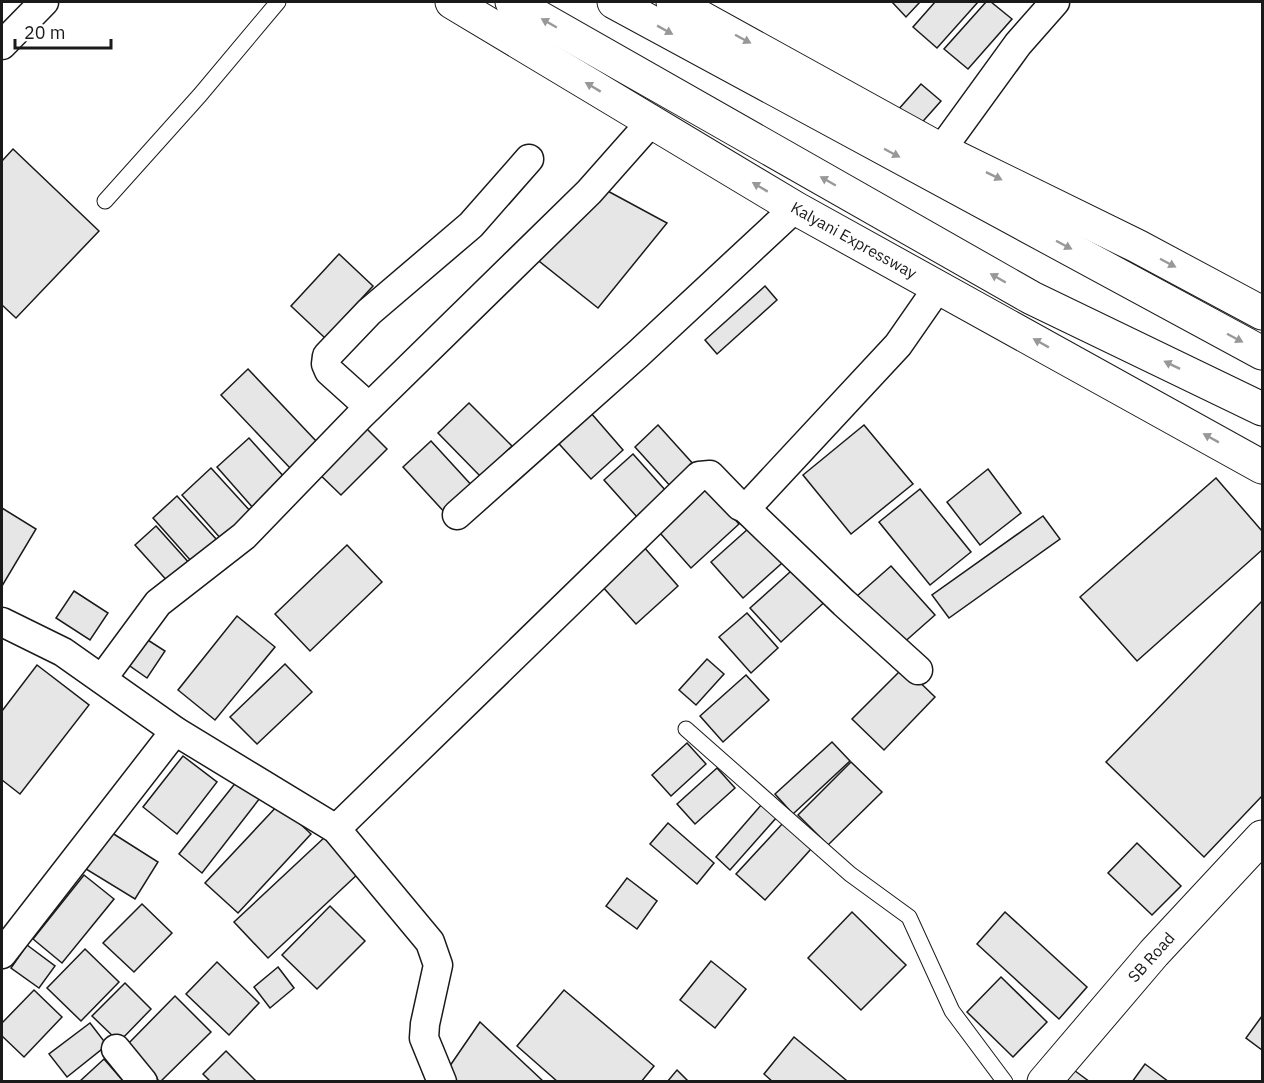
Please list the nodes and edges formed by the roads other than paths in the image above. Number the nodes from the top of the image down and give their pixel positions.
1 (44, 2) edge
2 (278, 2) edge
3 (452, 2) edge
4 (512, 2) edge
5 (614, 2) edge
6 (673, 2) edge
7 (1055, 2) edge
8 (2, 45) edge
9 (651, 122) junction
10 (941, 150) junction
11 (529, 159) dead end
12 (105, 201) dead end
13 (795, 208) junction
14 (939, 286) junction
15 (1263, 313) edge
16 (1263, 353) edge
17 (369, 407) junction
18 (1263, 409) edge
19 (1263, 466) edge
20 (745, 508) junction
21 (457, 515) dead end
22 (2, 622) edge
23 (918, 670) dead end
24 (102, 679) junction
25 (686, 729) dead end
26 (175, 732) junction
27 (336, 829) junction
28 (1263, 837) edge
29 (2, 954) edge
30 (116, 1049) dead end
31 (143, 1082) edge
32 (442, 1082) edge
33 (1005, 1082) edge
34 (1044, 1082) edge

1 - 8 street
2 - 12 lane
9 -> 3 main road, Kalyani Expressway
18 -> 4 main road
5 -> 16 main road
6 -> 10 main road
7 - 10 street
13 -> 9 main road, Kalyani Expressway
9 - 17 street
10 -> 15 main road
11 - 17 street
13 - 14 main road, Kalyani Expressway
13 - 21 street
19 -> 14 main road, Kalyani Expressway
14 - 20 street
17 - 24 street
20 - 23 street
20 - 27 street
22 - 24 street
24 - 26 street
25 - 33 lane
26 - 27 street
26 - 29 street
27 - 32 street
28 - 34 main road, SB Road
30 - 31 street

